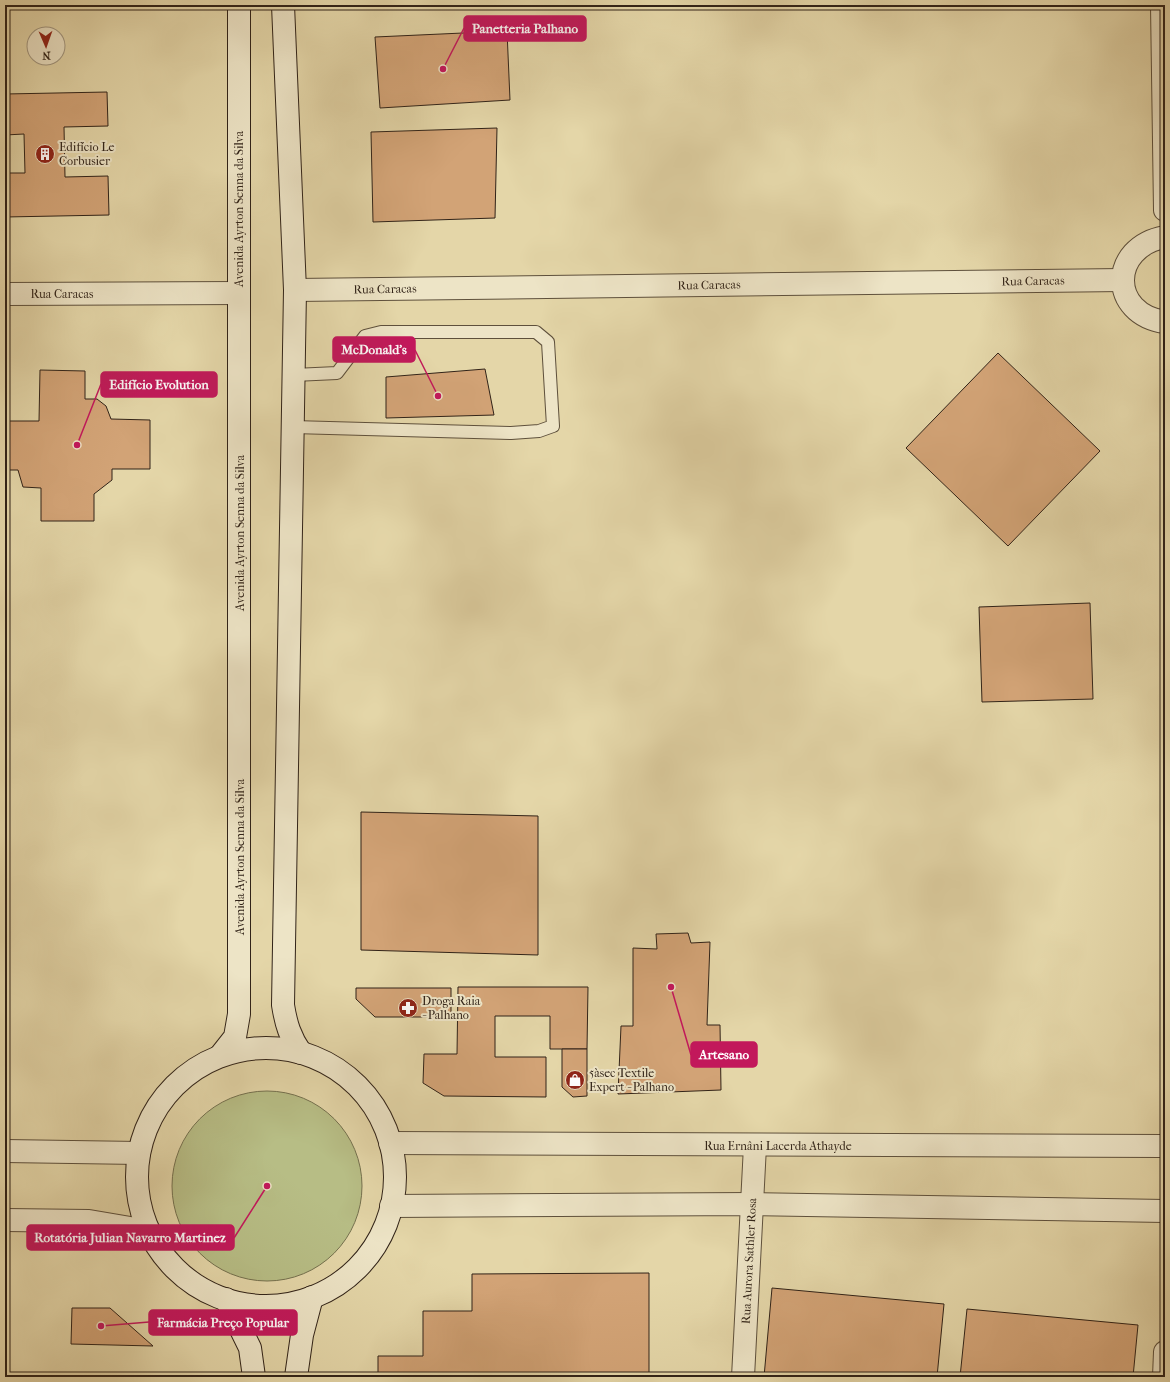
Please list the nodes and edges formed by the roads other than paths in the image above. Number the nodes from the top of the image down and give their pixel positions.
1 (239, 5) edge
2 (283, 5) edge
3 (1162, 5) edge
4 (1165, 210) edge
5 (1165, 237) edge
6 (1123, 280) junction
7 (295, 290) junction
8 (240, 293) junction
9 (5, 294) edge
10 (1165, 322) edge
11 (294, 375) junction
12 (293, 427) junction
13 (301, 1053) junction
14 (220, 1056) junction
15 (390, 1143) junction
16 (755, 1146) junction
17 (1165, 1146) edge
18 (5, 1151) edge
19 (139, 1153) junction
20 (753, 1204) junction
21 (391, 1206) junction
22 (1165, 1211) edge
23 (5, 1220) edge
24 (148, 1231) junction
25 (312, 1297) junction
26 (226, 1299) junction
27 (1165, 1352) edge
28 (254, 1377) edge
29 (296, 1377) edge
30 (743, 1377) edge
31 (1164, 1377) edge

1 - 8 street, Avenida Ayrton Senna da Silva
2 - 7 street
3 - 4 street
5 - 6 street
6 - 7 street, Rua Caracas
6 - 10 street
7 - 11 street
8 - 9 street, Rua Caracas
8 - 14 street, Avenida Ayrton Senna da Silva
11 - 12 street
11 - 12 lane
12 - 13 street
13 - 14 street
13 - 15 street
14 - 19 street
15 - 16 street, Rua Ernâni Lacerda Athayde
15 - 21 street
16 - 17 street, Rua Ernâni Lacerda Athayde
16 - 20 street, Rua Aurora Sathler Rosa
18 - 19 street
19 - 24 street
20 - 21 street
20 - 22 street
20 - 30 street, Rua Aurora Sathler Rosa
21 - 25 street
23 - 24 street
24 - 26 street
25 - 26 street
25 - 29 street
26 - 28 street
27 - 31 street

